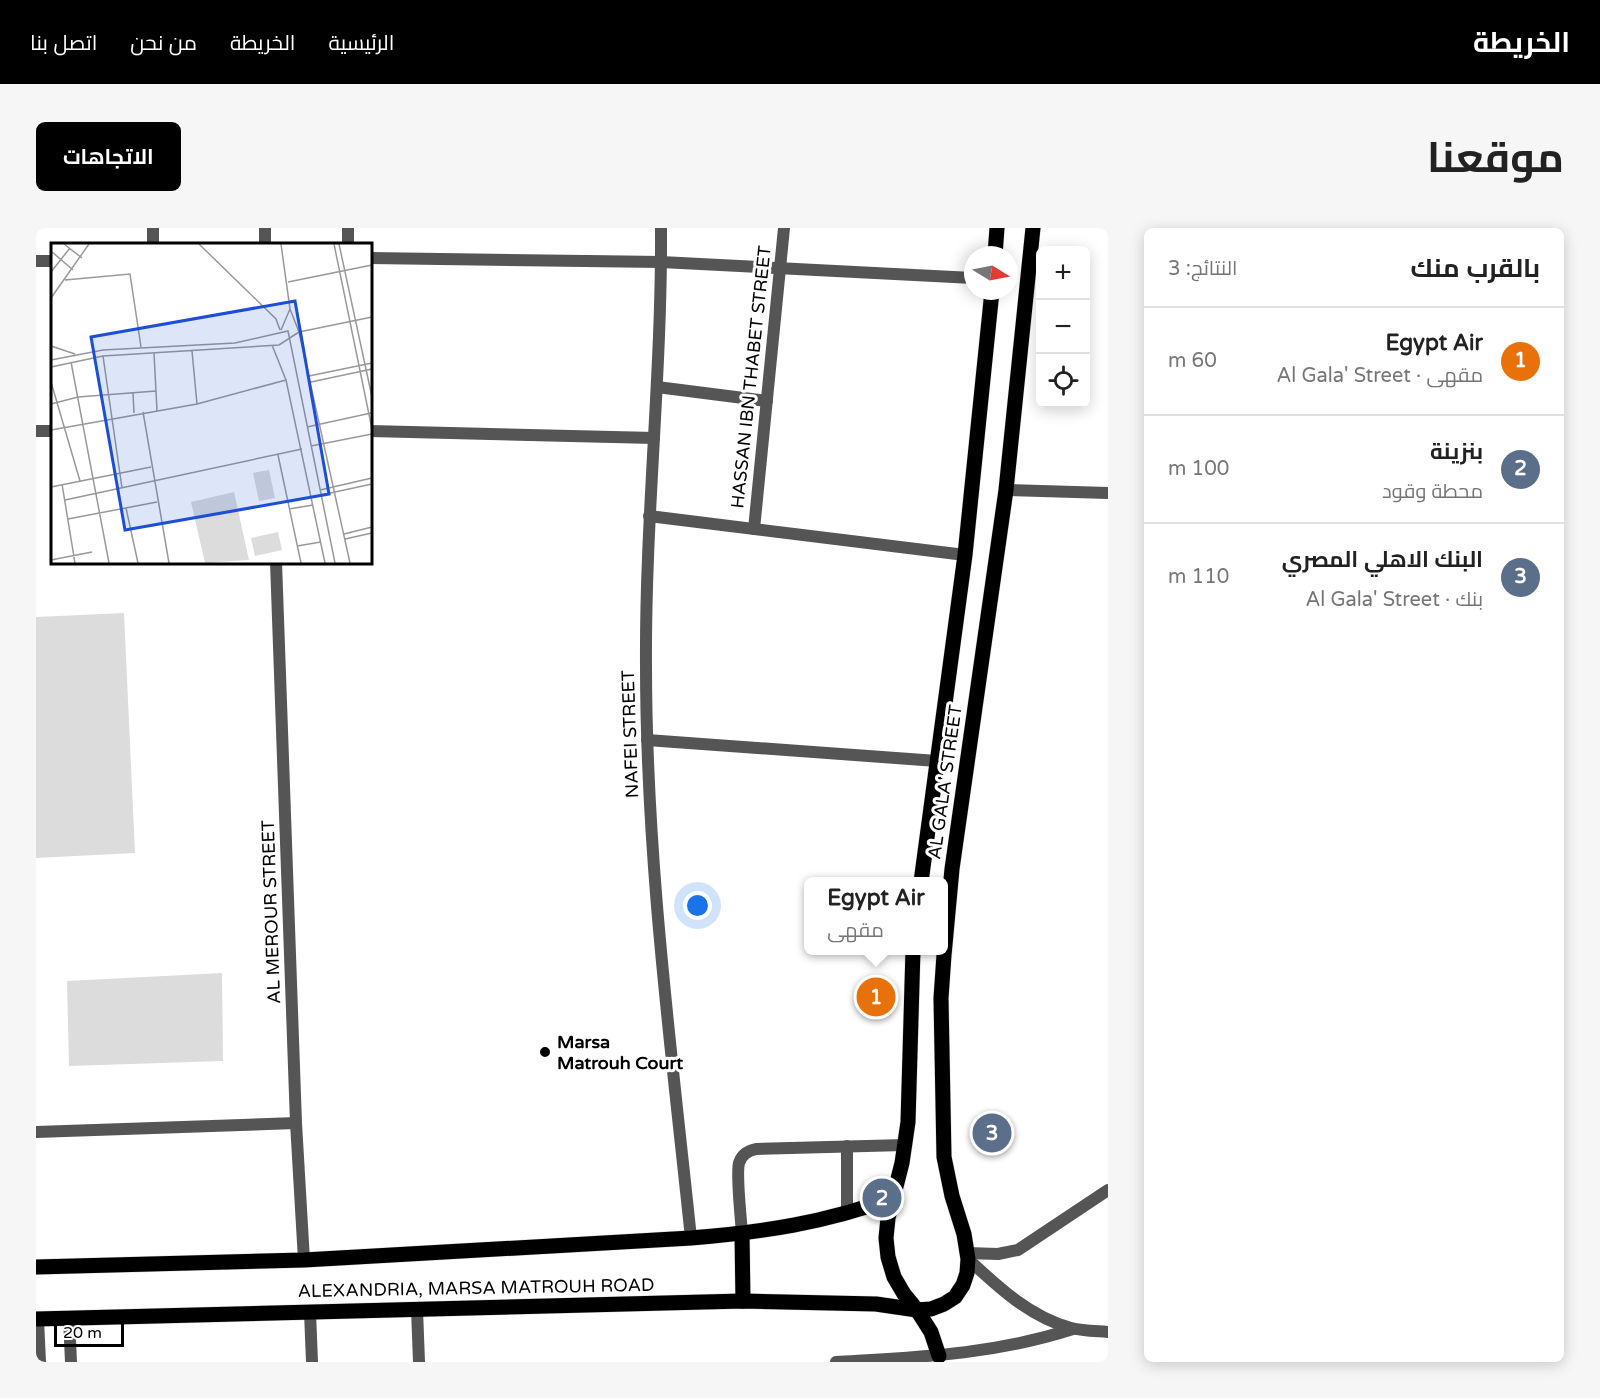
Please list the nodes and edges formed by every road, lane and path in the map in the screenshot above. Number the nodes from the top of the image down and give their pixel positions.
1 (661, 228) edge
2 (784, 228) edge
3 (997, 228) edge
4 (1033, 228) edge
5 (996, 246) edge
6 (372, 258) edge
7 (661, 262) junction
8 (780, 268) junction
9 (964, 278) edge
10 (991, 300) edge
11 (657, 387) junction
12 (766, 401) junction
13 (372, 430) edge
14 (654, 438) junction
15 (1006, 490) junction
16 (1108, 493) edge
17 (649, 516) junction
18 (754, 529) junction
19 (965, 555) junction
20 (276, 564) edge
21 (647, 740) junction
22 (937, 761) junction
23 (922, 877) edge
24 (948, 916) edge
25 (913, 955) edge
26 (945, 955) edge
27 (296, 1123) junction
28 (36, 1132) edge
29 (905, 1145) junction
30 (847, 1146) junction
31 (1108, 1190) edge
32 (893, 1198) junction
33 (847, 1214) junction
34 (742, 1234) junction
35 (691, 1238) junction
36 (968, 1256) junction
37 (304, 1260) junction
38 (36, 1268) edge
39 (743, 1301) junction
40 (417, 1309) junction
41 (917, 1310) junction
42 (310, 1312) junction
43 (69, 1318) junction
44 (37, 1319) edge
45 (1073, 1329) junction
46 (1108, 1332) edge
47 (939, 1359) edge
48 (40, 1362) edge
49 (71, 1362) edge
50 (312, 1362) edge
51 (419, 1362) edge
52 (836, 1362) edge

1 - 7 street, NAFEI STREET
2 - 8 street, HASSAN IBN THABET STREET
3 - 5 main road
4 - 15 main road, AL GALA' STREET
6 - 7 street
7 - 8 street
7 - 11 street, NAFEI STREET
8 - 9 street
8 - 12 street, HASSAN IBN THABET STREET
10 - 19 main road, AL GALA' STREET
11 - 12 street
11 - 14 street, NAFEI STREET
12 - 18 street, HASSAN IBN THABET STREET
13 - 14 street
14 - 17 street, NAFEI STREET
15 - 16 street
15 - 24 main road, AL GALA' STREET
17 - 18 street
17 - 21 street, NAFEI STREET
18 - 19 street
19 - 22 main road, AL GALA' STREET
20 - 27 street, AL MEROUR STREET
21 - 22 street
21 - 35 street, NAFEI STREET
22 - 23 main road, AL GALA' STREET
25 - 29 main road
26 - 36 main road, AL GALA' STREET
27 - 28 street
27 - 37 street, AL MEROUR STREET
29 - 30 street
29 - 32 main road
30 - 33 street
30 - 34 street
31 - 36 street
32 - 33 main road, ALEXANDRIA, MARSA MATROUH ROAD
32 - 41 main road
33 - 34 main road, ALEXANDRIA, MARSA MATROUH ROAD
34 - 35 main road, ALEXANDRIA, MARSA MATROUH ROAD
34 - 39 main road
35 - 37 main road, ALEXANDRIA, MARSA MATROUH ROAD
36 - 41 main road, AL GALA' STREET
36 - 45 street
37 - 38 main road, ALEXANDRIA, MARSA MATROUH ROAD
39 - 40 main road, ALEXANDRIA, MARSA MATROUH ROAD
39 - 41 main road, ALEXANDRIA, MARSA MATROUH ROAD
40 - 42 main road, ALEXANDRIA, MARSA MATROUH ROAD
40 - 51 street
41 - 47 main road
42 - 43 main road, ALEXANDRIA, MARSA MATROUH ROAD
42 - 50 street
43 - 44 main road, ALEXANDRIA, MARSA MATROUH ROAD
43 - 49 street
44 - 48 street
45 - 46 street
45 - 47 street
47 - 52 street

